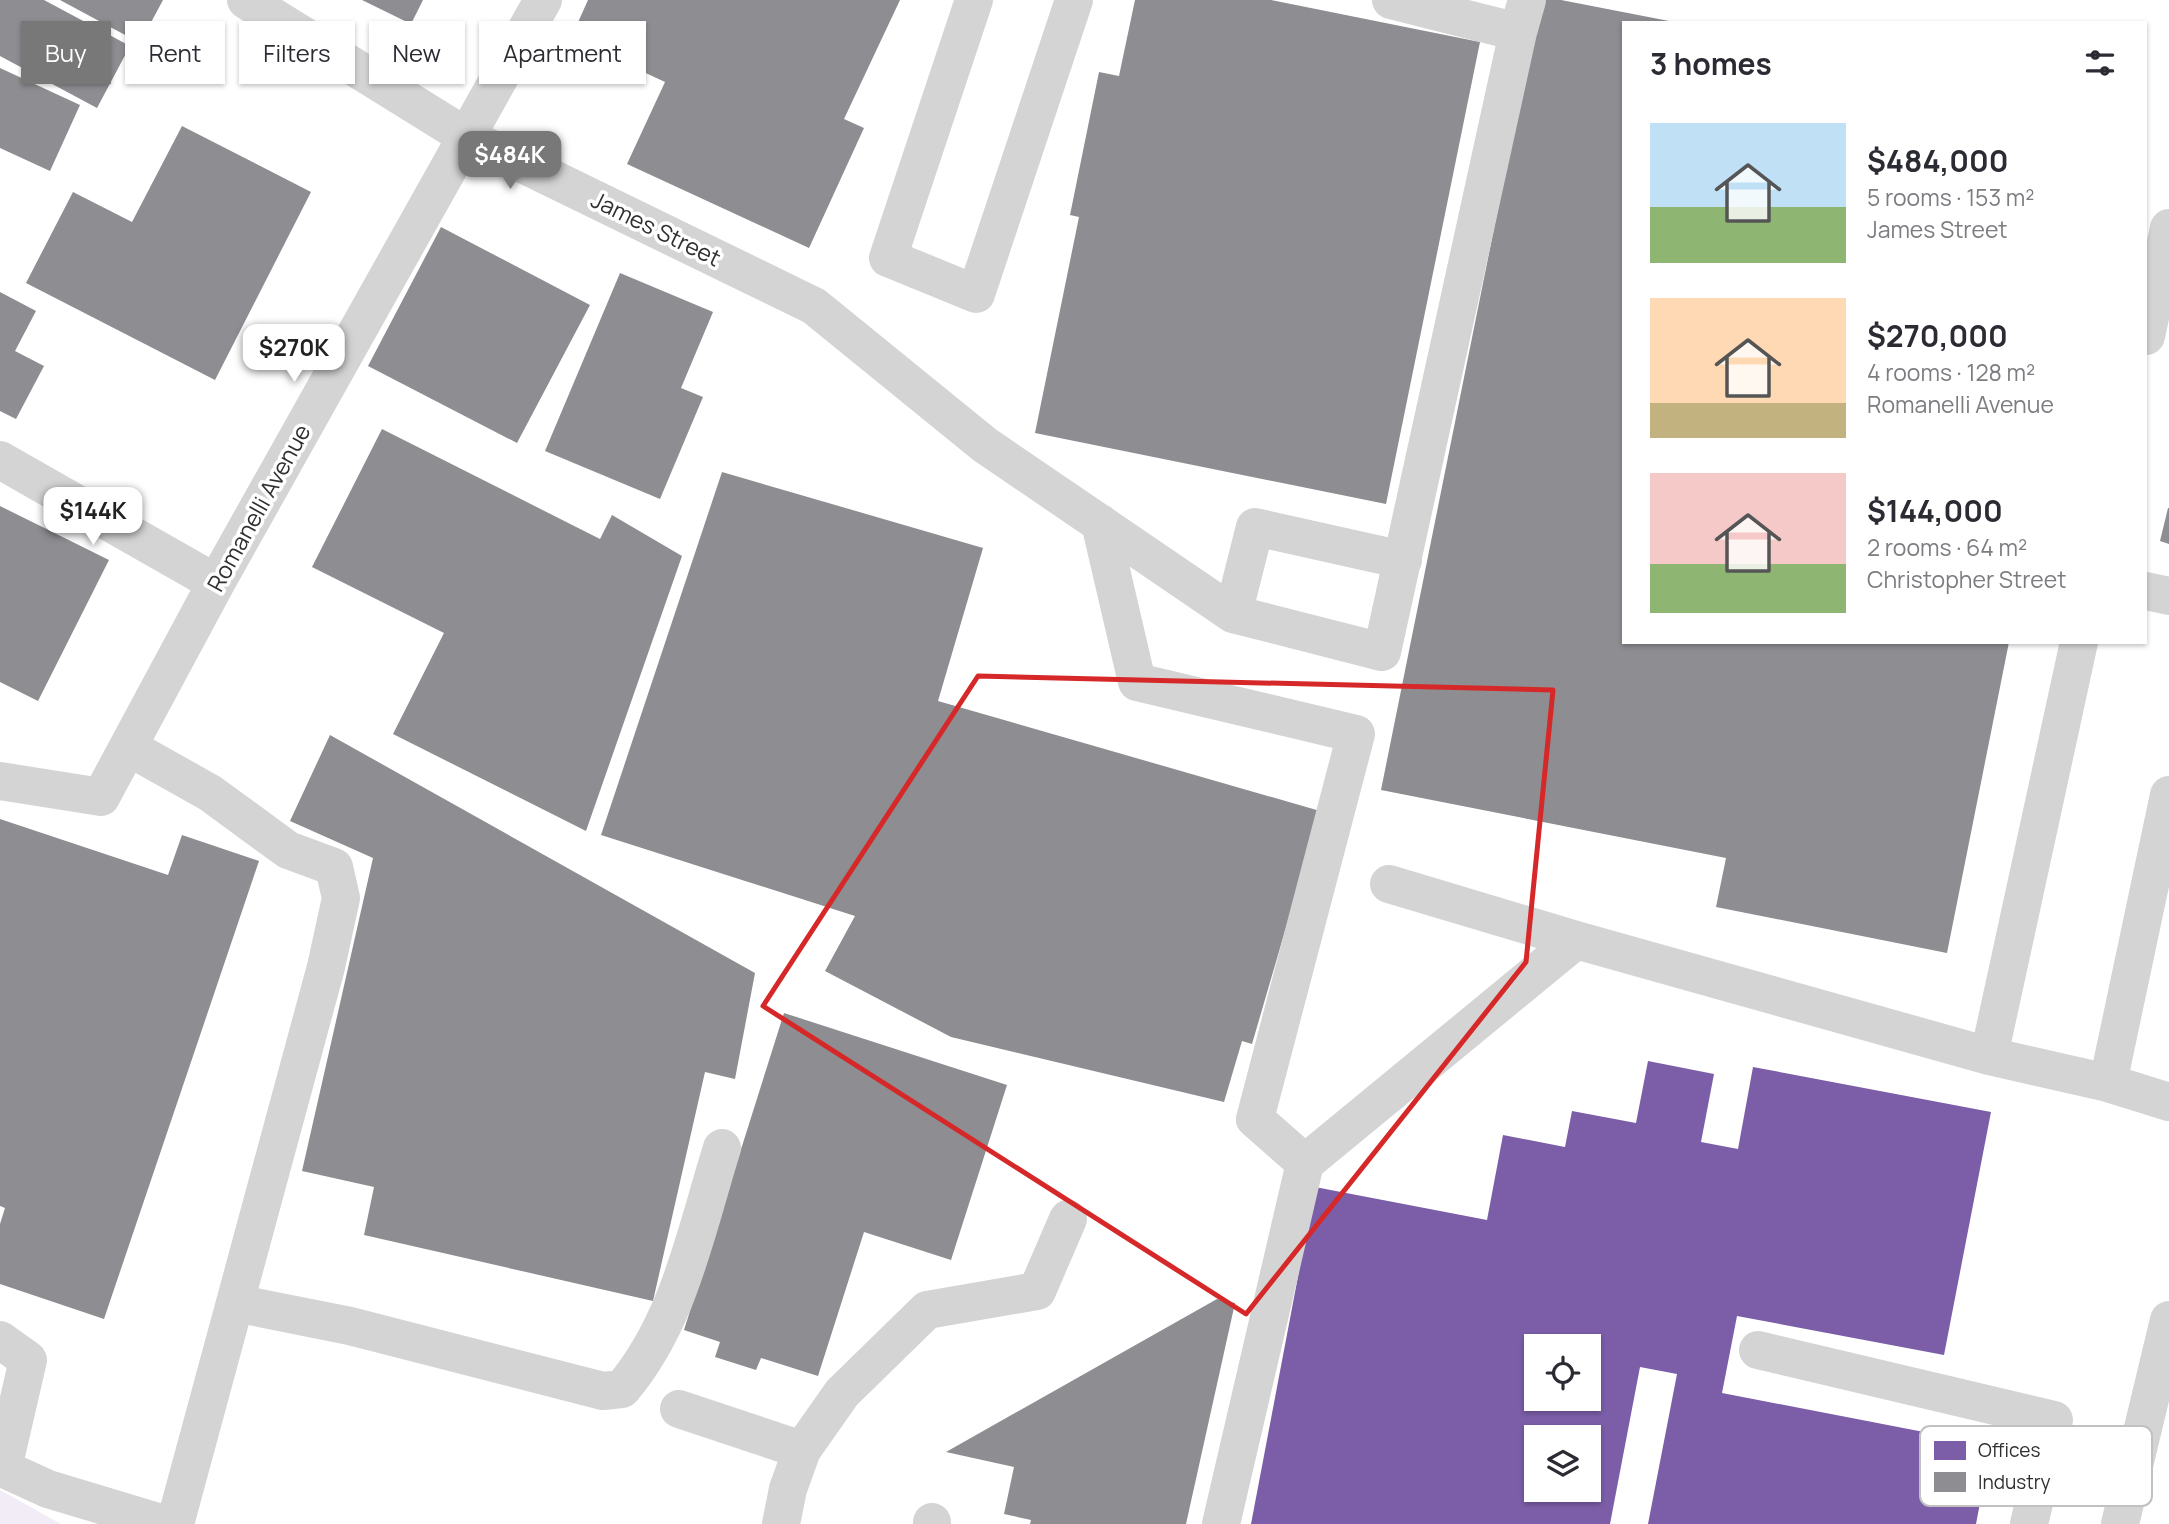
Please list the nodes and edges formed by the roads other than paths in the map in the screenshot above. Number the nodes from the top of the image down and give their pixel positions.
1 (246, 0) edge
2 (543, 0) edge
3 (974, 0) edge
4 (1074, 0) edge
5 (1391, 0) edge
6 (1522, 16) edge
7 (467, 137) junction
8 (2169, 228) edge
9 (2147, 331) edge
10 (0, 460) edge
11 (1100, 523) junction
12 (1403, 560) junction
13 (216, 583) junction
14 (2147, 591) edge
15 (2169, 596) edge
16 (1233, 614) junction
17 (2079, 644) edge
18 (128, 747) junction
19 (0, 781) edge
20 (2169, 795) edge
21 (1389, 884) dead end
22 (1576, 940) junction
23 (1989, 1056) junction
24 (2108, 1083) junction
25 (2169, 1102) edge
26 (722, 1148) dead end
27 (1305, 1163) junction
28 (1068, 1219) dead end
29 (235, 1303) junction
30 (2169, 1321) edge
31 (0, 1340) edge
32 (1758, 1350) dead end
33 (679, 1409) dead end
34 (2053, 1426) edge
35 (2144, 1426) edge
36 (802, 1450) junction
37 (2, 1468) edge
38 (2033, 1506) edge
39 (2124, 1506) edge
40 (164, 1524) edge
41 (175, 1524) edge
42 (781, 1524) edge
43 (1221, 1524) edge
44 (2029, 1524) edge
45 (2120, 1524) edge

1 - 7 street, James Street
2 - 7 street, Romanelli Avenue
3 - 4 street
5 - 6 street
6 - 12 street
7 - 11 street, James Street
7 - 13 street, Romanelli Avenue
8 - 9 street
10 - 13 street
11 - 16 street, James Street
11 - 27 street
12 - 16 street
12 - 16 street
13 - 18 street, Romanelli Avenue
14 - 15 street
17 - 23 street
18 - 19 street, Romanelli Avenue
18 - 29 street
20 - 24 street
21 - 22 street
22 - 23 street
22 - 27 street
23 - 24 street
24 - 25 street
26 - 29 street
27 - 43 street
28 - 36 street
29 - 41 street
30 - 35 street
31 - 37 street
32 - 34 street
33 - 36 street
36 - 42 street
37 - 40 street
38 - 44 street
39 - 45 street

